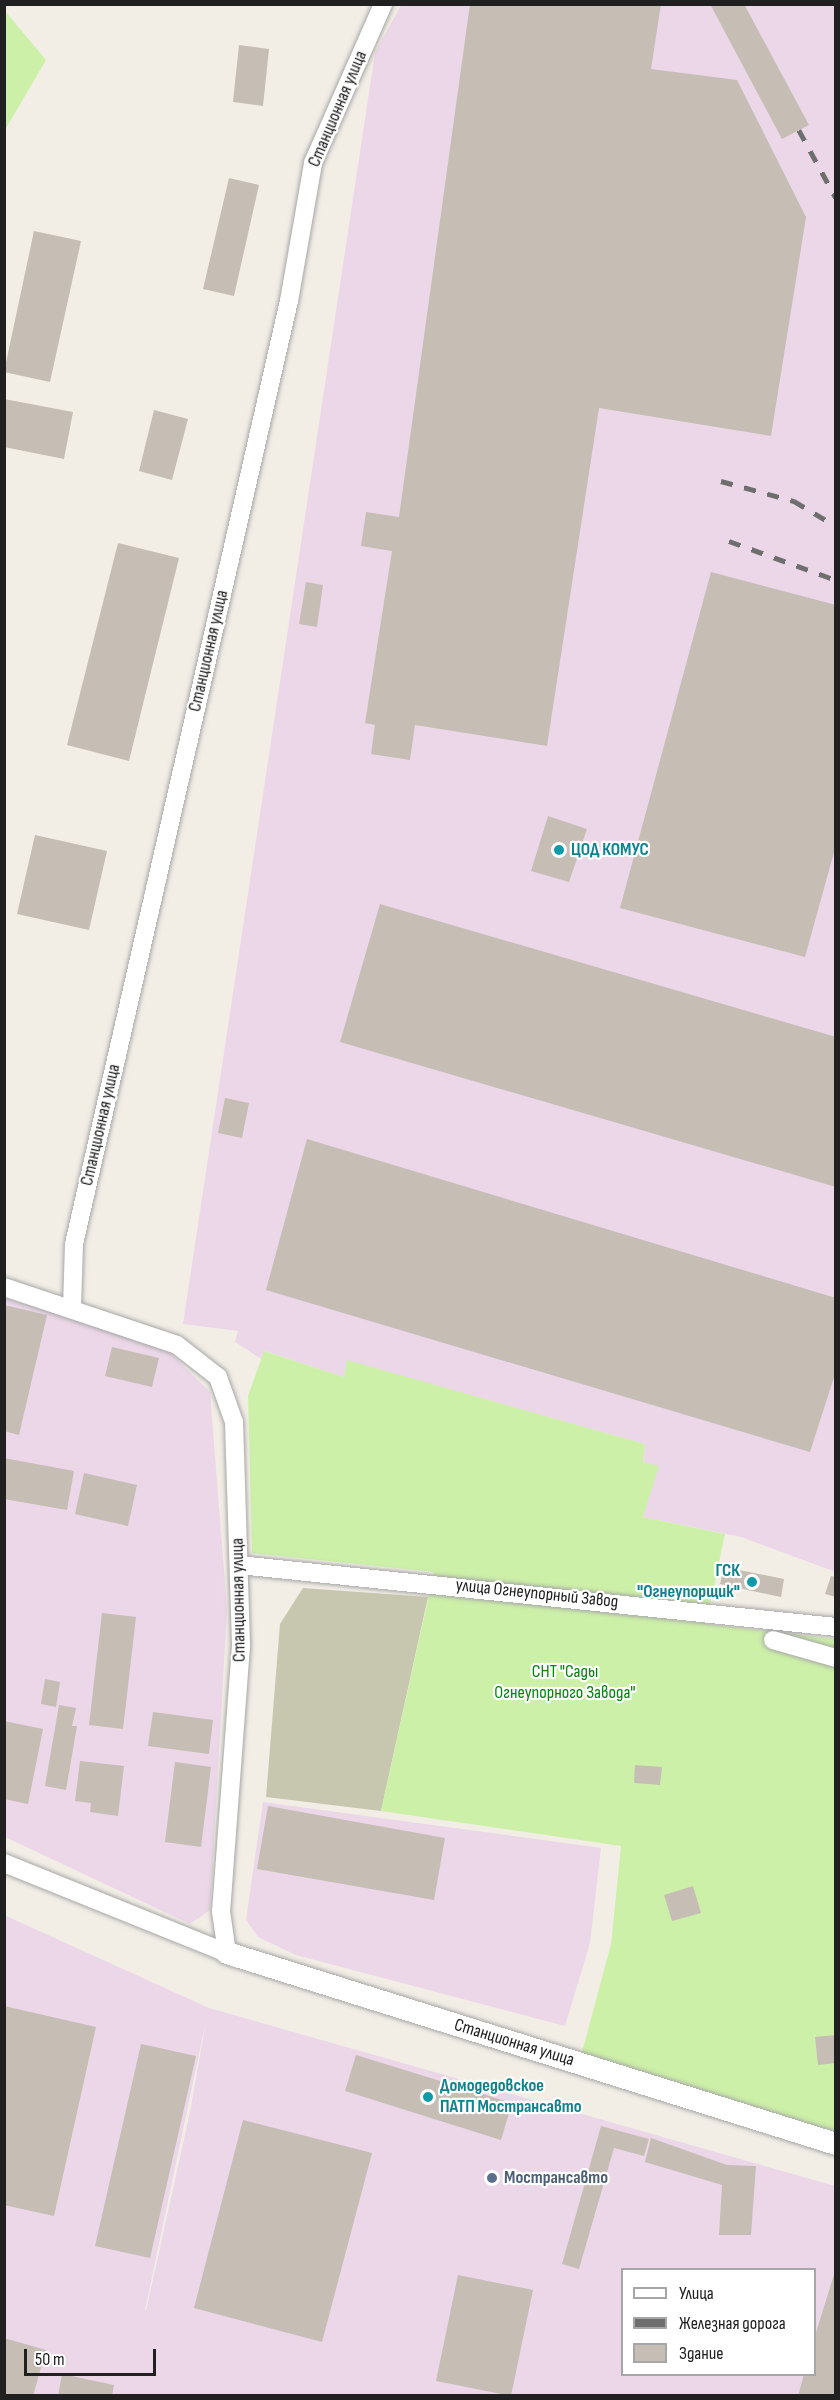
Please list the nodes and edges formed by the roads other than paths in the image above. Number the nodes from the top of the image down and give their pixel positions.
1 (383, 4) edge
2 (4, 1287) edge
3 (72, 1308) junction
4 (239, 1565) junction
5 (836, 1627) edge
6 (773, 1640) dead end
7 (836, 1658) edge
8 (4, 1863) edge
9 (228, 1953) junction
10 (836, 2144) edge

1 - 3 street, Станционная улица
2 - 3 street, Станционная улица
3 - 4 street, Станционная улица
4 - 5 street, улица Огнеупорный Завод
4 - 9 street, Станционная улица
6 - 7 street
8 - 9 street, Станционная улица
9 - 10 street, Станционная улица

